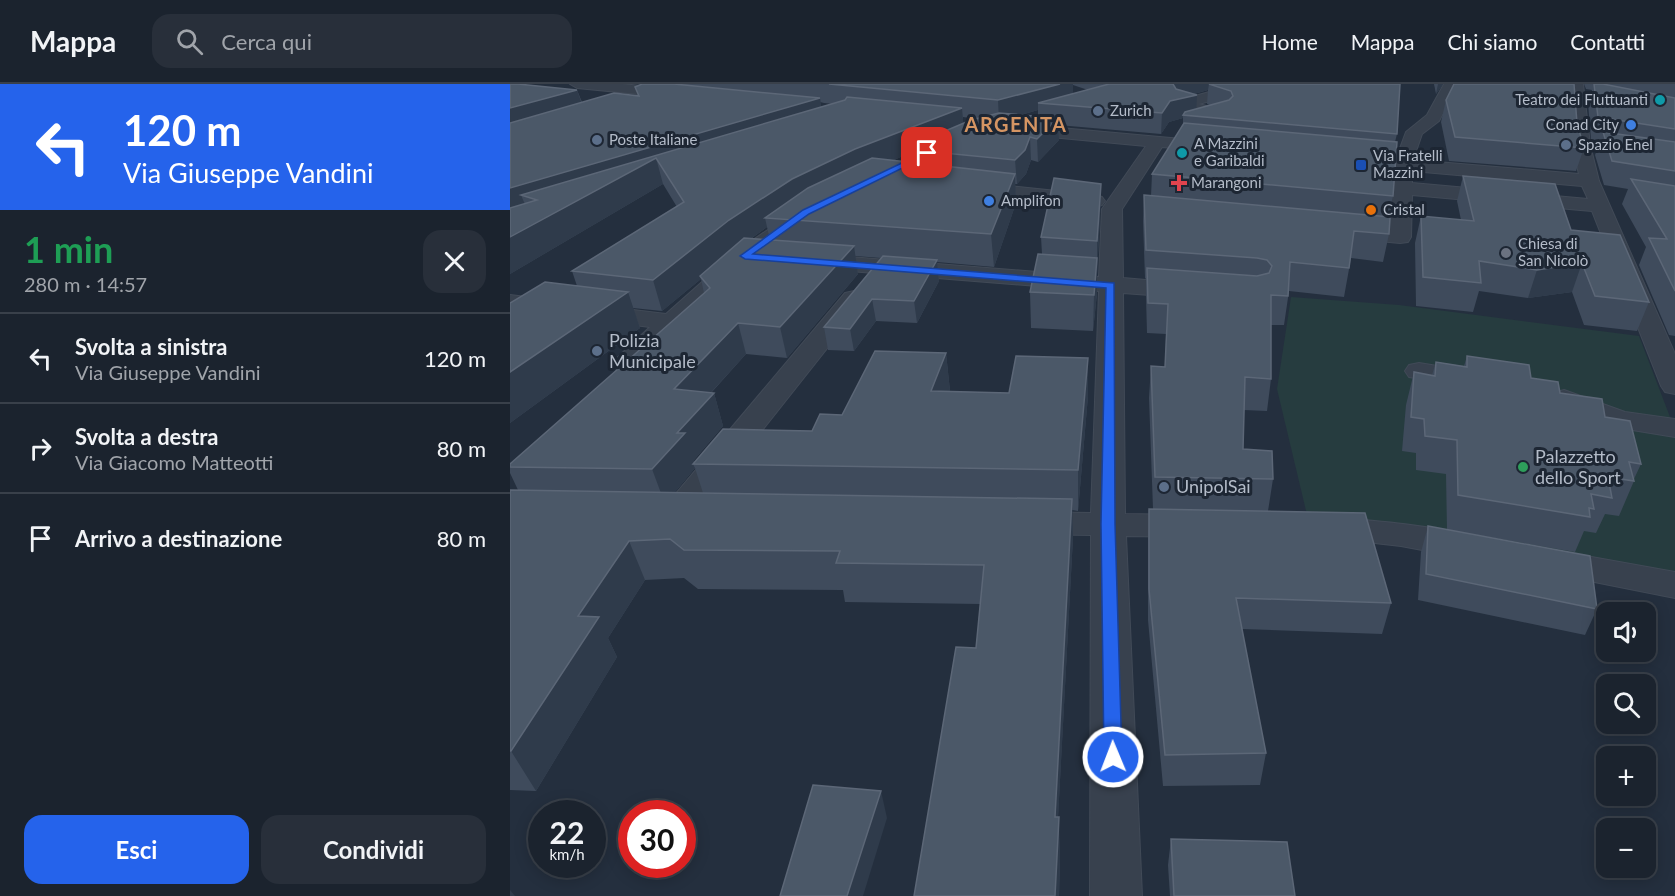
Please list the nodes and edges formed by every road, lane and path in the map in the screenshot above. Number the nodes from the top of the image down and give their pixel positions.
1 (577, 84) edge
2 (1255, 84) edge
3 (1450, 84) edge
4 (662, 92) junction
5 (1580, 92) edge
6 (696, 96) edge
7 (620, 104) edge
8 (1598, 104) edge
9 (1039, 115) edge
10 (1172, 134) junction
11 (1581, 145) junction
12 (1230, 149) edge
13 (1604, 149) edge
14 (1334, 158) edge
15 (1403, 164) junction
16 (955, 186) edge
17 (1402, 188) junction
18 (1600, 194) junction
19 (824, 202) edge
20 (1120, 208) junction
21 (1320, 229) edge
22 (745, 256) junction
23 (879, 267) junction
24 (1111, 285) junction
25 (1218, 293) edge
26 (510, 302) edge
27 (671, 322) junction
28 (1419, 371) edge
29 (612, 376) edge
30 (1501, 384) edge
31 (1675, 386) edge
32 (1536, 390) edge
33 (1675, 428) edge
34 (639, 517) edge
35 (675, 517) junction
36 (710, 518) edge
37 (1003, 522) edge
38 (1108, 524) junction
39 (1223, 526) edge
40 (1293, 527) edge
41 (1675, 585) edge
42 (1116, 896) edge

1 - 4 street
2 - 10 street
3 - 15 street
4 - 6 street
4 - 7 street
5 - 8 street
5 - 11 street
9 - 10 street
10 - 12 street
10 - 20 street
11 - 13 street
11 - 18 street
14 - 15 street
15 - 17 street
15 - 18 street
16 - 20 street
17 - 18 street
17 - 21 street
18 - 31 street
19 - 22 street
20 - 24 street
22 - 23 street
22 - 27 street
23 - 24 street
23 - 35 street
24 - 25 street
24 - 38 street
26 - 27 street
27 - 29 street
28 - 30 street
32 - 33 street
34 - 35 street
35 - 36 street
37 - 38 street
38 - 39 street
38 - 42 street
40 - 41 street

